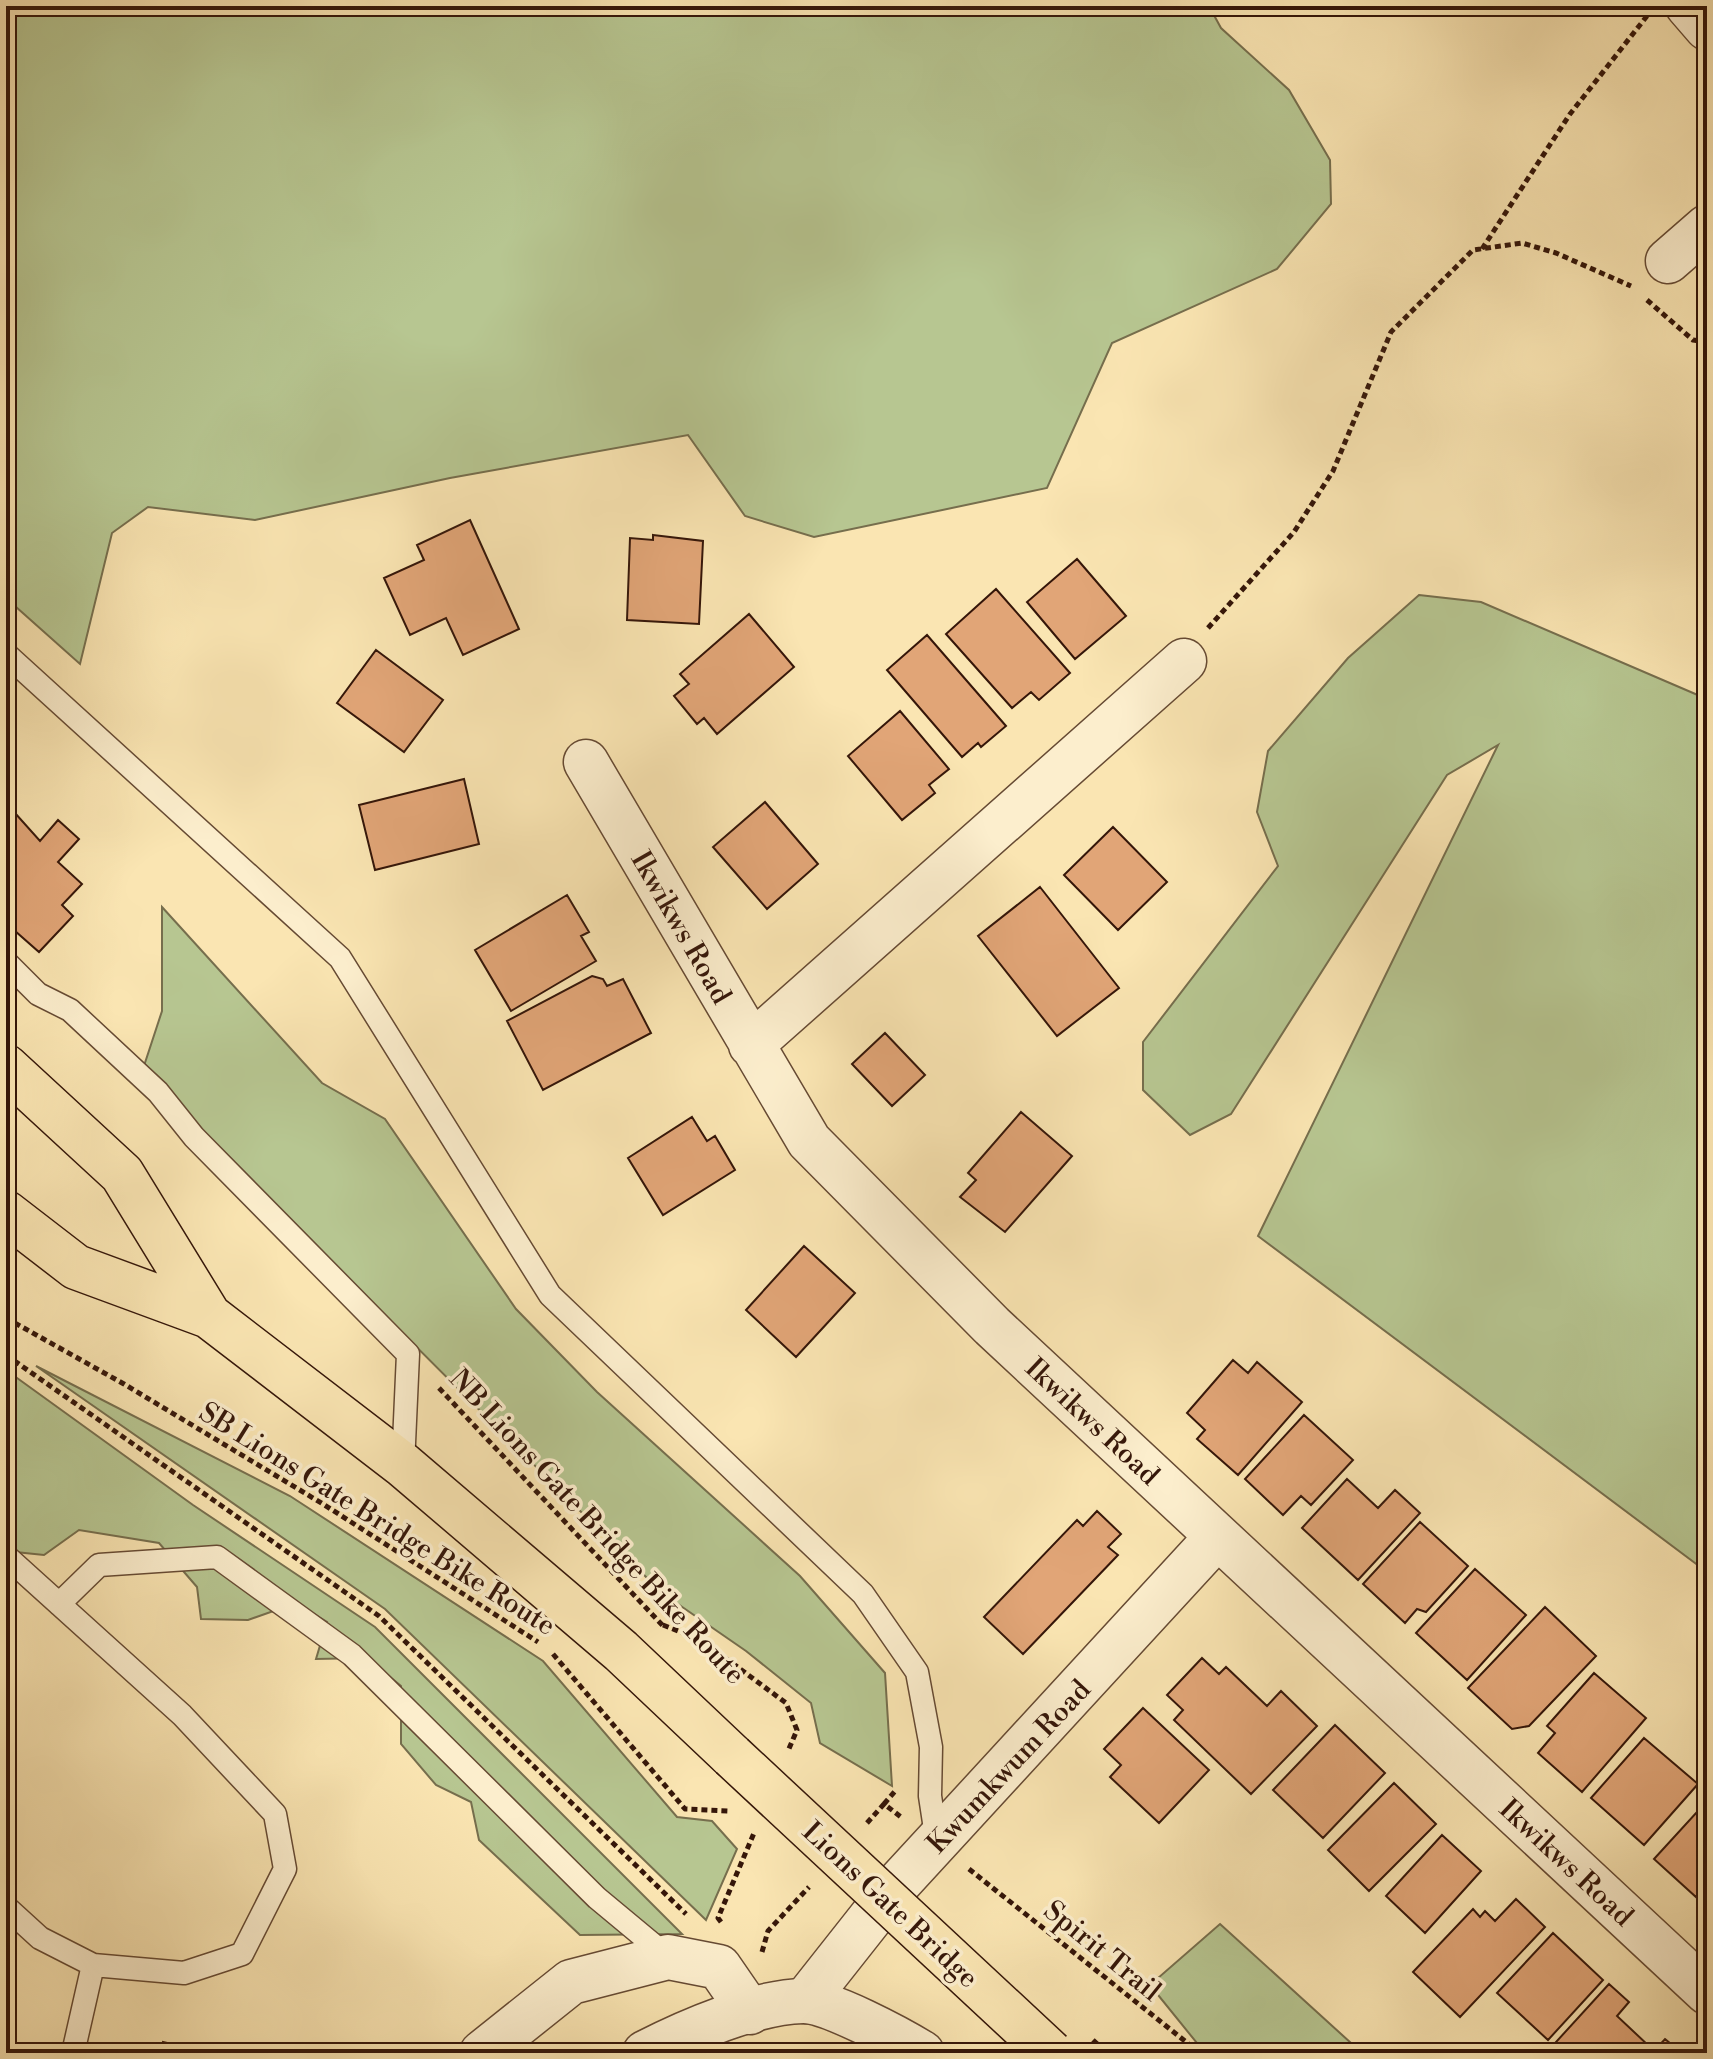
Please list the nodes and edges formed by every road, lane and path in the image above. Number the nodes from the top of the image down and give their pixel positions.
1 (1655, 6) edge
2 (1688, 6) edge
3 (1707, 28) edge
4 (1707, 227) edge
5 (1482, 249) junction
6 (1668, 261) dead end
7 (1707, 342) edge
8 (6, 654) edge
9 (1184, 661) joint
10 (586, 762) dead end
11 (6, 962) edge
12 (751, 1045) junction
13 (6, 1067) edge
14 (6, 1213) edge
15 (209, 1316) junction
16 (6, 1318) edge
17 (408, 1354) junction
18 (403, 1465) junction
19 (1217, 1537) junction
20 (6, 1556) edge
21 (59, 1604) junction
22 (674, 1636) dead end
23 (571, 1663) dead end
24 (757, 1827) dead end
25 (937, 1844) junction
26 (981, 1878) dead end
27 (6, 1907) edge
28 (718, 1918) dead end
29 (668, 1957) junction
30 (93, 1965) junction
31 (1707, 1992) edge
32 (805, 2001) junction
33 (750, 2012) junction
34 (73, 2053) edge
35 (482, 2053) edge
36 (645, 2053) edge
37 (922, 2053) edge
38 (1051, 2053) edge
39 (1200, 2053) edge

1 - 5 path
2 - 3 street
4 - 6 street
5 - 7 path
5 - 9 path
8 - 25 lane
9 - 12 street
10 - 12 street, Ikwikws Road
11 - 17 lane
12 - 19 street, Ikwikws Road
13 - 15 highway
14 - 15 highway
15 - 18 highway, Lions Gate Bridge
16 - 23 path, SB Lions Gate Bridge Bike Route
17 - 18 lane
17 - 22 path, NB Lions Gate Bridge Bike Route
18 - 38 highway, Lions Gate Bridge, bridge
19 - 25 street, Kwumkwum Road
19 - 31 street, Ikwikws Road
20 - 21 lane
21 - 29 lane
21 - 30 lane
24 - 28 path
25 - 32 street, Kwumkwum Road
26 - 39 path, Spirit Trail
27 - 30 lane
29 - 33 street
29 - 35 street
30 - 34 lane
32 - 33 street
32 - 37 street
33 - 36 street

